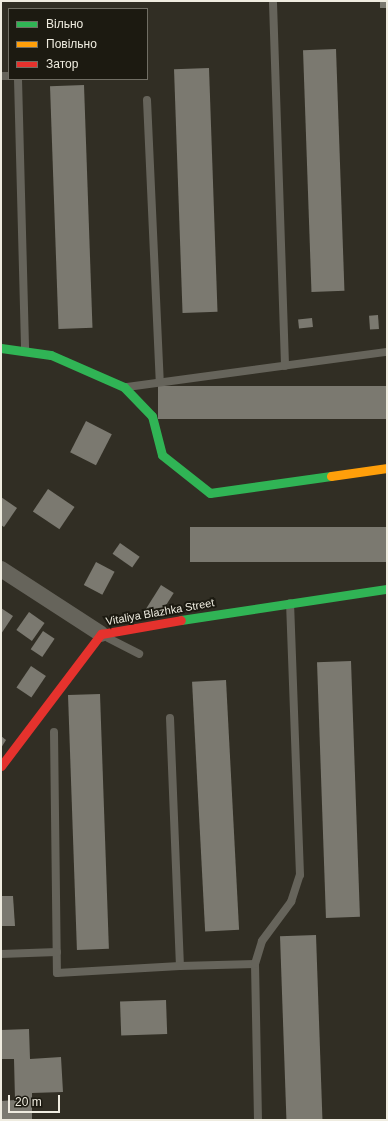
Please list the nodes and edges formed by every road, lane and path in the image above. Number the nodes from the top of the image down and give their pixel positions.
1 (273, 3) dead end
2 (18, 80) edge
3 (147, 100) dead end
4 (1, 348) edge
5 (25, 351) junction
6 (387, 352) edge
7 (285, 366) junction
8 (160, 382) junction
9 (124, 387) junction
10 (387, 468) edge
11 (1, 569) edge
12 (387, 589) edge
13 (290, 602) junction
14 (101, 634) junction
15 (139, 654) dead end
16 (170, 718) dead end
17 (54, 732) dead end
18 (1, 766) edge
19 (57, 952) junction
20 (1, 954) edge
21 (255, 964) junction
22 (180, 966) junction
23 (258, 1120) edge

1 - 7 lane
2 - 5 lane
3 - 8 lane
4 - 5 street
5 - 9 street
6 - 7 lane
7 - 8 lane
8 - 9 lane
9 - 10 street
11 - 14 street
12 - 13 street, Vitaliya Blazhka Street
13 - 14 street, Vitaliya Blazhka Street
13 - 21 lane
14 - 15 lane
14 - 18 street, Vitaliya Blazhka Street
16 - 22 lane
17 - 19 lane
19 - 20 lane
19 - 22 lane
21 - 22 lane
21 - 23 lane

